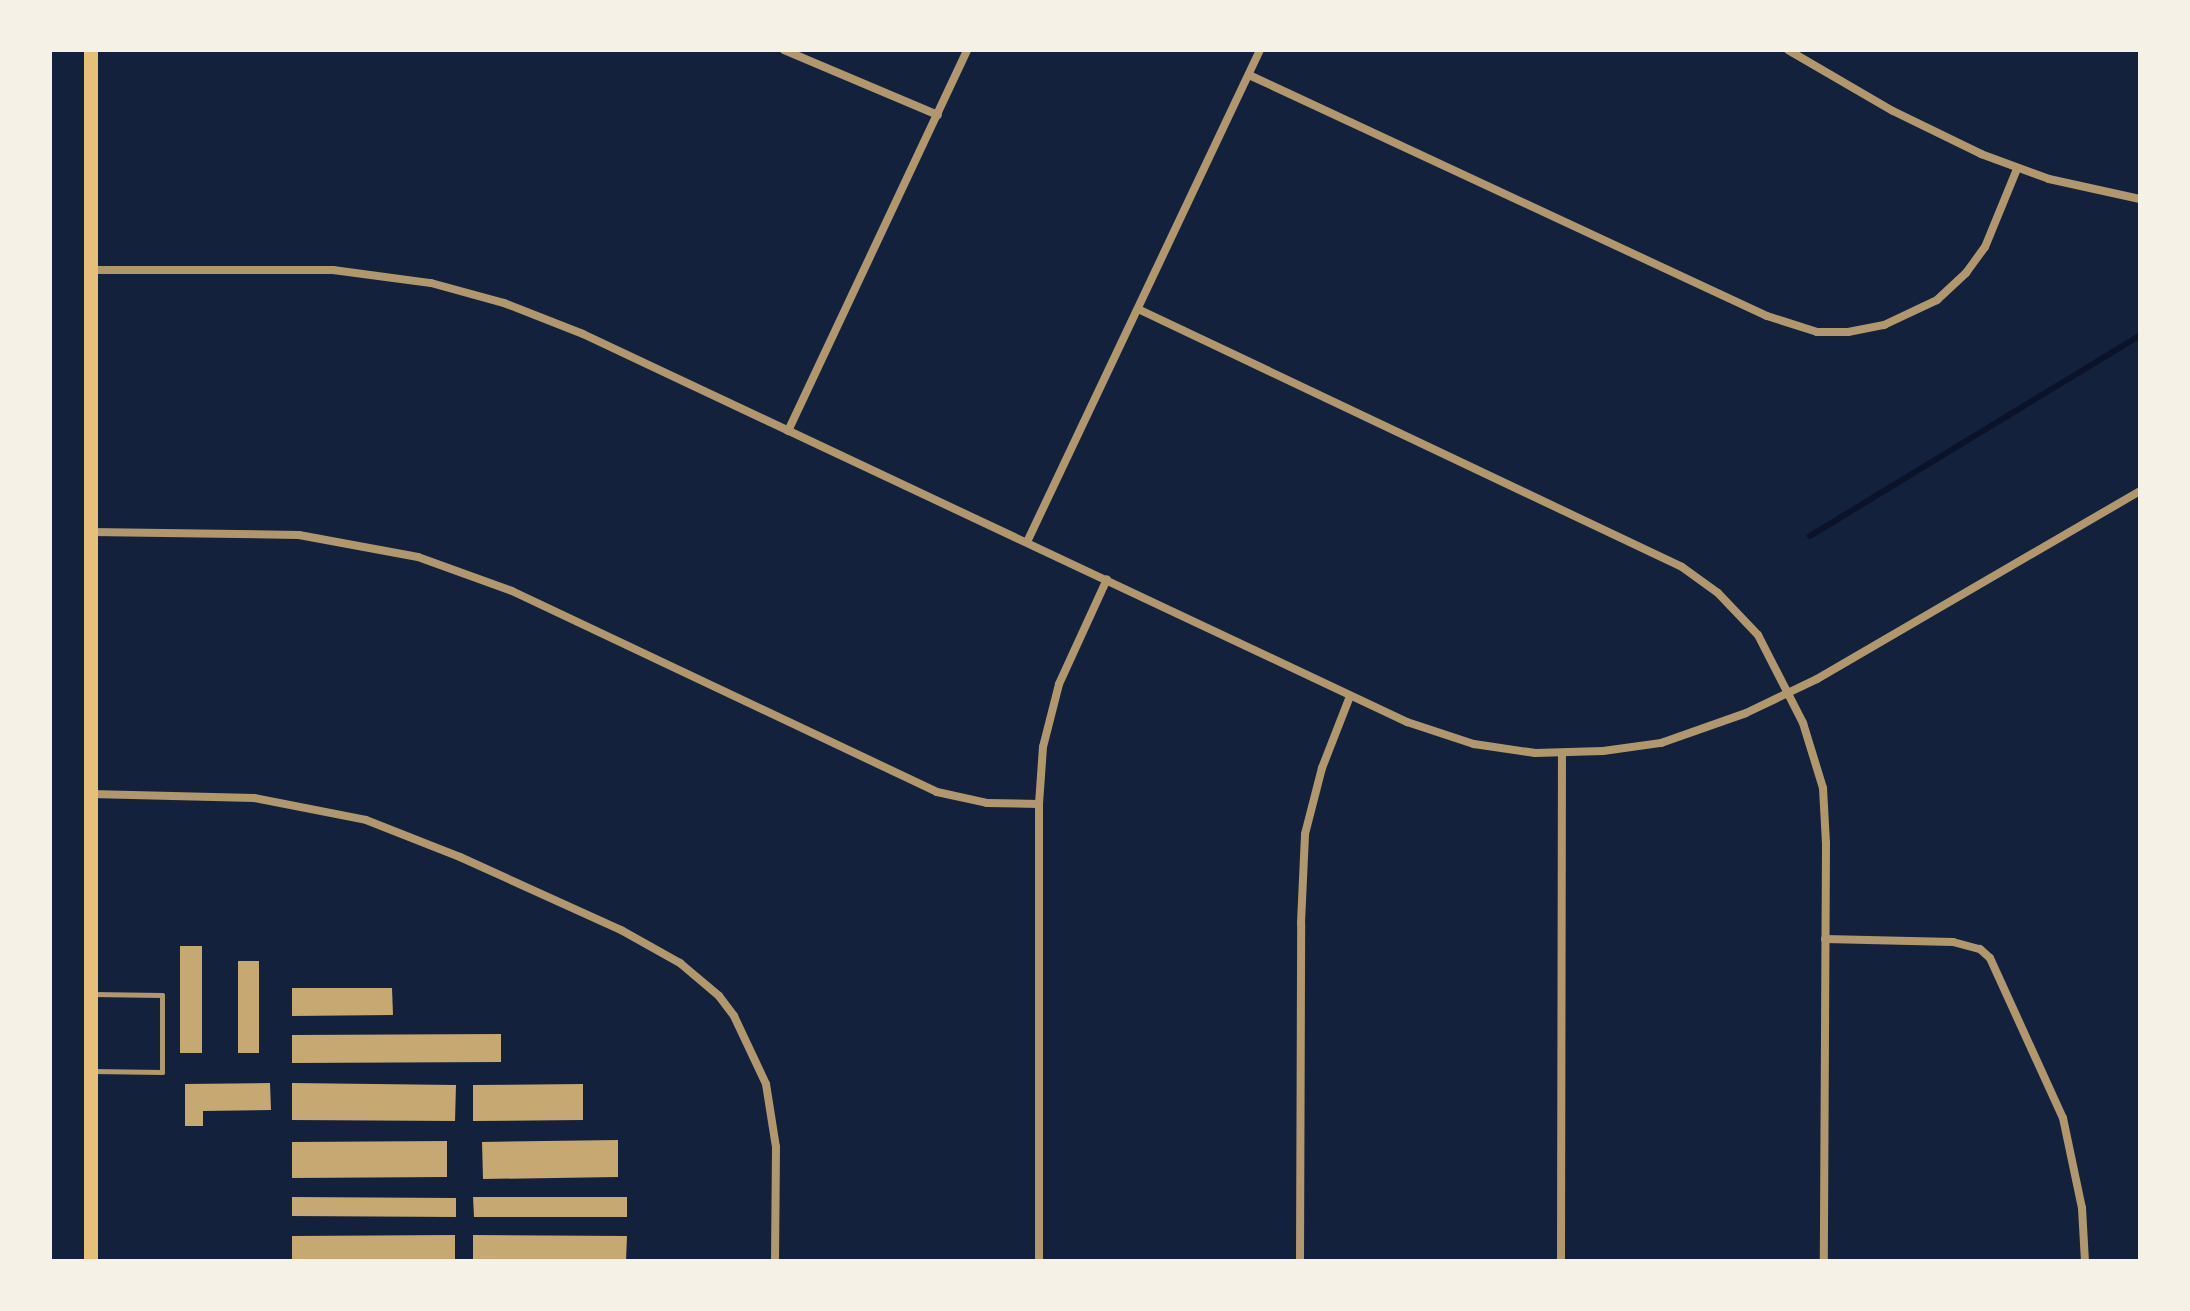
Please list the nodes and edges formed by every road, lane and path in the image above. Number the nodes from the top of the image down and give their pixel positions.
1 (91, 50) edge
2 (784, 50) edge
3 (967, 50) edge
4 (1260, 50) edge
5 (1788, 50) edge
6 (1249, 75) junction
7 (938, 115) junction
8 (2017, 169) junction
9 (2140, 199) edge
10 (92, 270) junction
11 (1138, 309) junction
12 (788, 431) junction
13 (2140, 491) edge
14 (91, 532) junction
15 (1027, 542) junction
16 (1107, 579) junction
17 (1788, 691) junction
18 (1350, 696) junction
19 (1562, 754) junction
20 (91, 794) junction
21 (1039, 804) junction
22 (1825, 939) junction
23 (91, 994) junction
24 (91, 1071) junction
25 (91, 1261) edge
26 (775, 1261) edge
27 (1039, 1261) edge
28 (1300, 1261) edge
29 (1561, 1261) edge
30 (1824, 1261) edge
31 (2085, 1261) edge

1 - 10 main road
2 - 7 street
3 - 7 street
4 - 6 street
5 - 8 street
6 - 8 street
6 - 11 street
7 - 12 street
8 - 9 street
10 - 12 street
10 - 14 main road
11 - 15 street
11 - 17 street
12 - 15 street
13 - 17 street
14 - 20 main road
14 - 21 street
15 - 16 street
16 - 18 street
16 - 21 street
17 - 19 street
17 - 22 street
18 - 19 street
18 - 28 street
19 - 29 street
20 - 23 main road
20 - 26 street
21 - 27 street
22 - 30 street
22 - 31 street
23 - 24 main road
23 - 24 lane
24 - 25 main road

